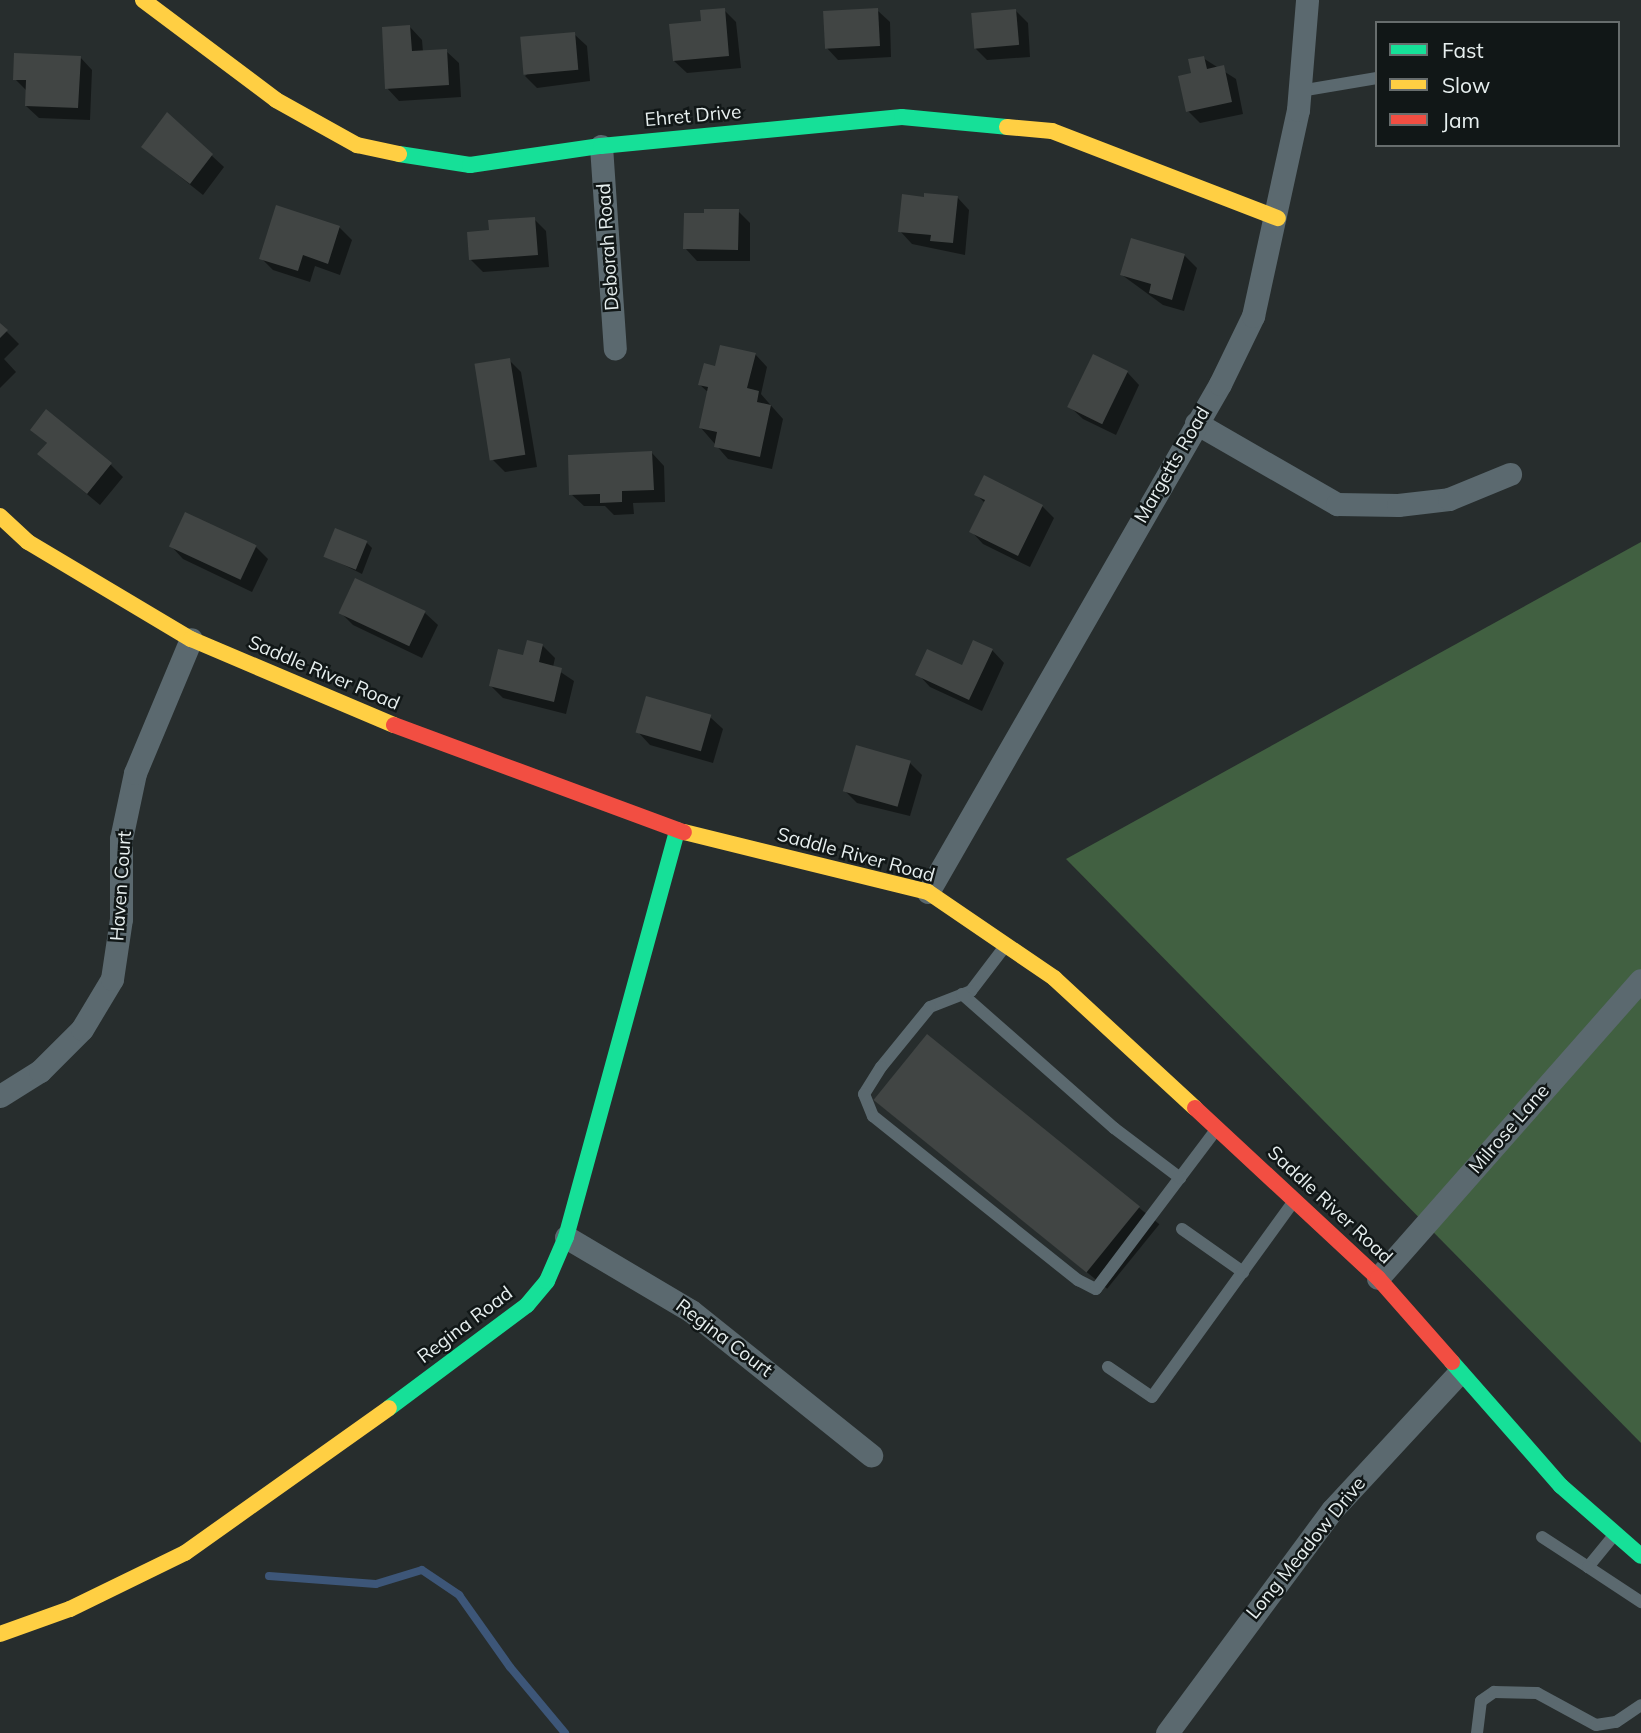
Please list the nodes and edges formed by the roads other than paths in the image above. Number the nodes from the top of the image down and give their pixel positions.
1 (143, 0) edge
2 (1307, 0) edge
3 (1375, 78) edge
4 (1300, 91) junction
5 (600, 146) junction
6 (1278, 218) junction
7 (615, 349) dead end
8 (1196, 423) junction
9 (1510, 474) dead end
10 (0, 516) edge
11 (191, 639) junction
12 (677, 830) junction
13 (928, 891) junction
14 (1006, 945) junction
15 (1641, 980) edge
16 (962, 994) junction
17 (0, 1096) edge
18 (1217, 1129) junction
19 (1180, 1178) junction
20 (1294, 1201) junction
21 (1182, 1229) dead end
22 (566, 1237) junction
23 (1243, 1272) junction
24 (1378, 1278) junction
25 (1108, 1367) dead end
26 (1458, 1374) junction
27 (871, 1455) dead end
28 (1616, 1534) junction
29 (1542, 1537) dead end
30 (1641, 1556) edge
31 (1588, 1567) junction
32 (1641, 1602) edge
33 (0, 1634) edge
34 (1641, 1705) edge
35 (1167, 1733) edge
36 (1477, 1733) edge

1 - 5 street, Ehret Drive
2 - 4 street, Margetts Road
3 - 4 lane
4 - 6 street, Margetts Road
5 - 6 street, Ehret Drive
5 - 7 street, Deborah Road
6 - 8 street, Margetts Road
8 - 9 street
8 - 13 street, Margetts Road
10 - 11 street, Saddle River Road
11 - 12 street, Saddle River Road
11 - 17 street, Haven Court
12 - 13 street, Saddle River Road
12 - 22 street, Regina Road
13 - 14 street, Saddle River Road
14 - 16 lane
14 - 18 street, Saddle River Road
15 - 24 street, Milrose Lane
16 - 19 lane
16 - 19 lane
18 - 19 lane
18 - 20 street, Saddle River Road
20 - 23 lane
20 - 24 street, Saddle River Road
21 - 23 lane
22 - 27 street, Regina Court
22 - 33 street, Regina Road
23 - 25 lane
24 - 26 street, Saddle River Road
26 - 28 street, Saddle River Road
26 - 35 street, Long Meadow Drive
28 - 30 street, Saddle River Road
28 - 31 lane
29 - 31 lane
31 - 32 lane
34 - 36 lane

